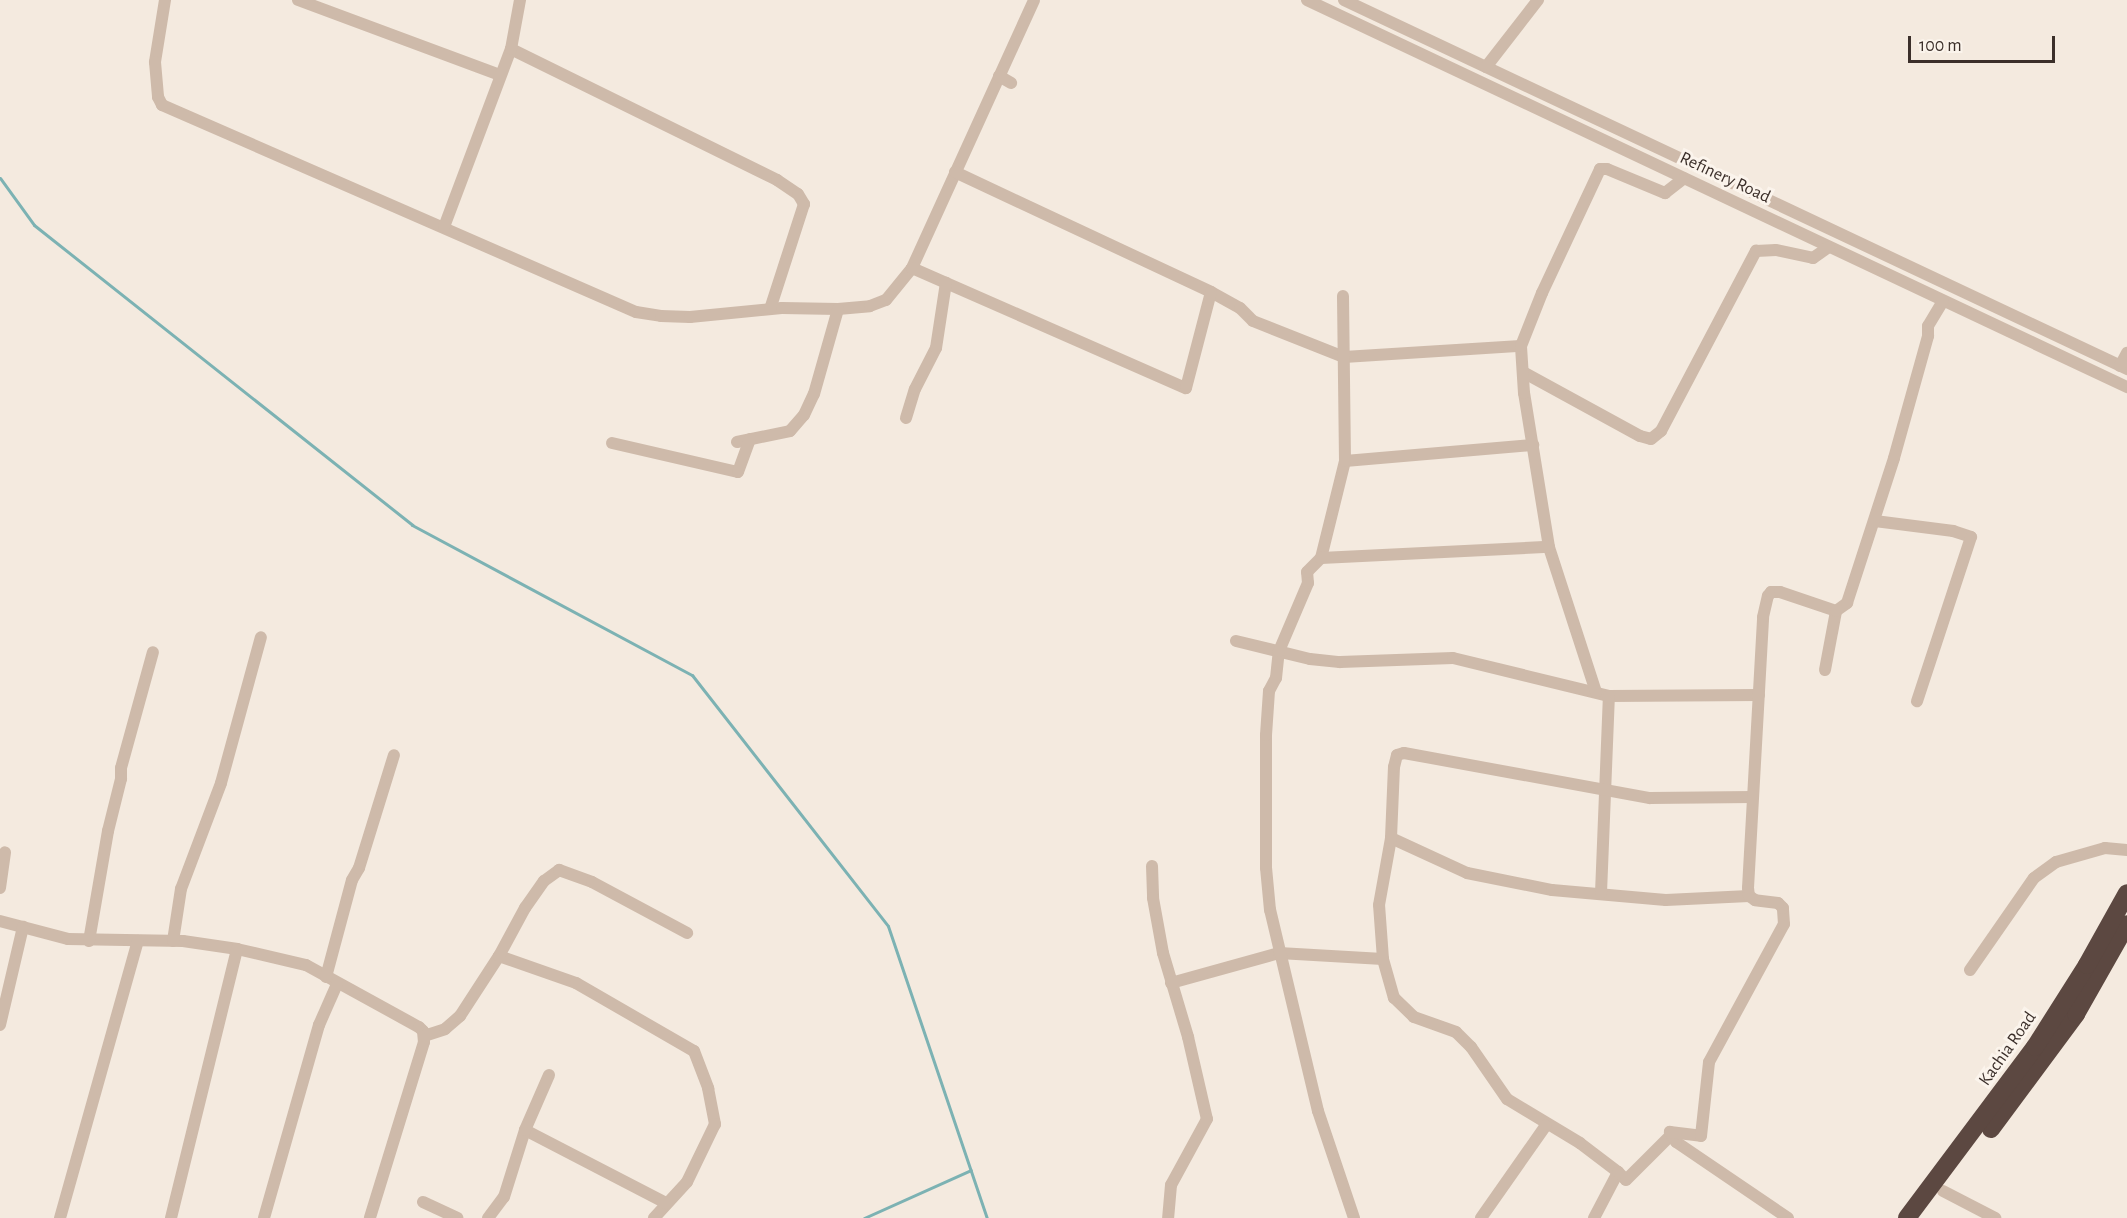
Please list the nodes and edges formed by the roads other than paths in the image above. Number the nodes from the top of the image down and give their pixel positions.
1 (165, 0) edge
2 (298, 0) edge
3 (520, 0) edge
4 (1034, 0) edge
5 (1307, 0) edge
6 (1344, 0) edge
7 (1538, 0) edge
8 (511, 49) junction
9 (1486, 67) junction
10 (500, 75) junction
11 (999, 76) junction
12 (1011, 83) dead end
13 (955, 172) junction
14 (1684, 178) junction
15 (444, 227) junction
16 (1829, 247) junction
17 (1881, 253) junction
18 (912, 268) junction
19 (1874, 268) junction
20 (946, 283) junction
21 (1211, 292) junction
22 (1343, 296) dead end
23 (1943, 301) junction
24 (770, 309) junction
25 (838, 309) junction
26 (1521, 346) junction
27 (2127, 353) edge
28 (1344, 357) junction
29 (2123, 368) edge
30 (1524, 372) junction
31 (2127, 387) edge
32 (906, 418) dead end
33 (612, 443) dead end
34 (1533, 445) junction
35 (1345, 461) junction
36 (1875, 521) junction
37 (1549, 546) junction
38 (1321, 558) junction
39 (1836, 611) junction
40 (261, 637) dead end
41 (1236, 641) dead end
42 (1279, 651) junction
43 (153, 652) dead end
44 (1825, 670) dead end
45 (1596, 692) junction
46 (1759, 695) junction
47 (1609, 696) junction
48 (1917, 701) dead end
49 (394, 755) dead end
50 (1605, 791) junction
51 (1753, 796) junction
52 (1391, 838) junction
53 (2127, 850) edge
54 (5, 852) dead end
55 (1152, 866) dead end
56 (0, 888) edge
57 (1601, 893) junction
58 (2127, 893) edge
59 (1749, 896) junction
60 (0, 921) edge
61 (23, 927) junction
62 (2125, 932) edge
63 (687, 933) dead end
64 (89, 941) junction
65 (138, 941) junction
66 (172, 941) junction
67 (237, 949) junction
68 (1279, 952) junction
69 (499, 956) junction
70 (1383, 959) junction
71 (1970, 970) dead end
72 (332, 981) junction
73 (1171, 983) junction
74 (0, 1025) edge
75 (424, 1036) junction
76 (549, 1075) dead end
77 (1546, 1125) junction
78 (525, 1130) junction
79 (1670, 1136) junction
80 (1618, 1172) junction
81 (1943, 1191) junction
82 (423, 1203) dead end
83 (666, 1203) junction
84 (60, 1218) edge
85 (171, 1218) edge
86 (264, 1218) edge
87 (370, 1218) edge
88 (457, 1218) edge
89 (488, 1218) edge
90 (654, 1218) edge
91 (1168, 1218) edge
92 (1354, 1218) edge
93 (1481, 1218) edge
94 (1594, 1218) edge
95 (1788, 1218) edge
96 (1907, 1218) edge
97 (1922, 1218) edge
98 (1995, 1218) edge

1 - 15 street
2 - 10 street
3 - 8 street
4 - 11 street
5 - 14 street, Refinery Road
6 - 9 street, Refinery Road
7 - 9 street
8 - 10 street
8 - 24 street
9 - 17 street, Refinery Road
10 - 15 street
11 - 12 street
11 - 13 street
13 - 18 street
13 - 21 street
14 - 16 street, Refinery Road
14 - 26 street
15 - 24 street
16 - 19 street, Refinery Road
16 - 30 street
17 - 19 street
17 - 29 street, Refinery Road
18 - 20 street
18 - 25 street
19 - 23 street, Refinery Road
20 - 21 street
20 - 32 street
21 - 28 street
22 - 28 street
23 - 31 street, Refinery Road
23 - 36 street
24 - 25 street
25 - 33 street
26 - 28 street
26 - 30 street
27 - 29 street
28 - 35 street
30 - 34 street
34 - 35 street
34 - 37 street
35 - 38 street
36 - 39 street
36 - 48 street
37 - 38 street
37 - 45 street
38 - 42 street
39 - 44 street
39 - 46 street
40 - 66 street
41 - 42 street
42 - 45 street
42 - 68 street
43 - 64 street
45 - 47 street
46 - 47 street
46 - 51 street
47 - 50 street
49 - 72 street
50 - 51 street
50 - 52 street
50 - 57 street
51 - 59 street
52 - 57 street
52 - 70 street
53 - 71 street
54 - 56 street
55 - 73 street
57 - 59 street
58 - 96 highway, Kachia Road
59 - 79 street
60 - 61 street
61 - 64 street
61 - 74 street
62 - 81 highway, Kachia Road
63 - 69 street
64 - 65 street
65 - 66 street
65 - 84 street
66 - 67 street
67 - 72 street
67 - 85 street
68 - 70 street
68 - 73 street
68 - 92 street
69 - 75 street
69 - 83 street
70 - 77 street
72 - 75 street
72 - 86 street
73 - 91 street
75 - 87 street
76 - 78 street
77 - 80 street
77 - 93 street
78 - 83 street
78 - 89 street
79 - 80 street
79 - 95 street
80 - 94 street
81 - 97 highway, Kachia Road
81 - 98 street
82 - 88 street
83 - 90 street

